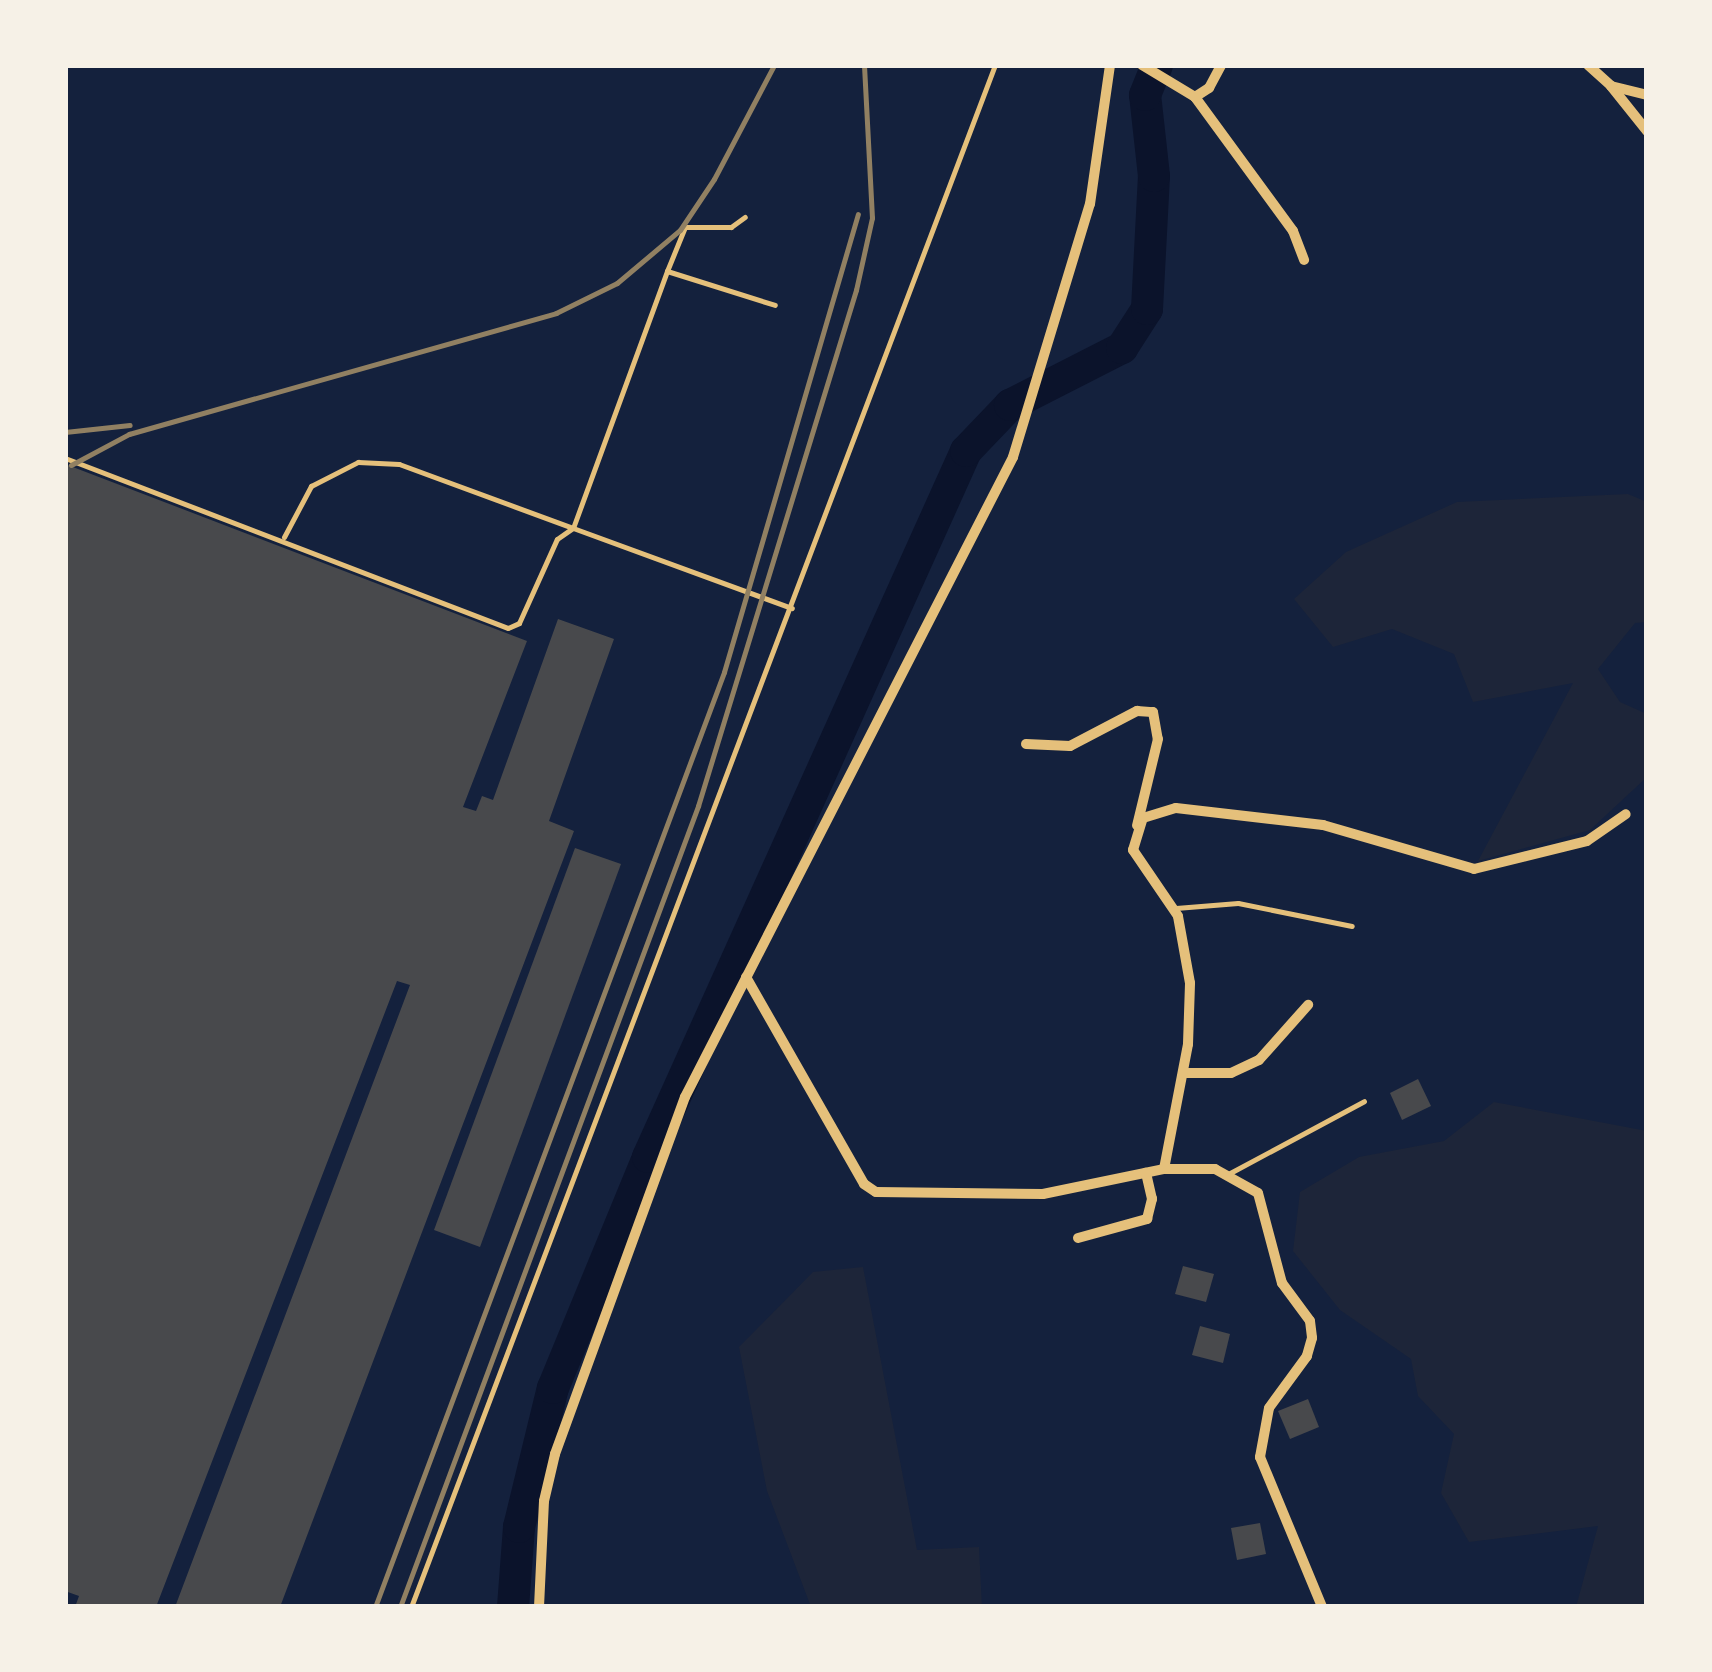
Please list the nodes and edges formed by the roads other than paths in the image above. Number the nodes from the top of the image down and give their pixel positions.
1 (995, 65) edge
2 (1110, 65) edge
3 (1142, 65) edge
4 (1221, 65) edge
5 (1588, 65) edge
6 (1611, 86) junction
7 (1647, 95) edge
8 (1195, 97) junction
9 (1647, 131) edge
10 (745, 217) dead end
11 (1304, 260) dead end
12 (667, 272) junction
13 (774, 305) dead end
14 (65, 458) edge
15 (573, 528) junction
16 (284, 538) junction
17 (792, 608) junction
18 (1026, 744) dead end
19 (1626, 814) dead end
20 (1137, 827) junction
21 (1173, 908) junction
22 (1352, 926) dead end
23 (746, 977) junction
24 (1308, 1005) dead end
25 (1184, 1072) junction
26 (1364, 1102) dead end
27 (1164, 1169) junction
28 (1146, 1173) junction
29 (1230, 1173) junction
30 (1078, 1238) dead end
31 (411, 1607) edge
32 (539, 1607) edge
33 (1322, 1607) edge

1 - 17 lane
2 - 23 street
3 - 8 street
4 - 8 street
5 - 6 street
6 - 7 street
6 - 9 street
8 - 11 street
10 - 12 lane
12 - 13 lane
12 - 15 lane
14 - 16 lane
15 - 16 lane
15 - 16 lane
15 - 17 lane
17 - 31 lane
18 - 20 street
19 - 20 street
20 - 21 street
21 - 22 lane
21 - 25 street
23 - 28 street
23 - 32 street
24 - 25 street
25 - 27 street
26 - 29 lane
27 - 28 street
27 - 29 street
28 - 30 street
29 - 33 street

